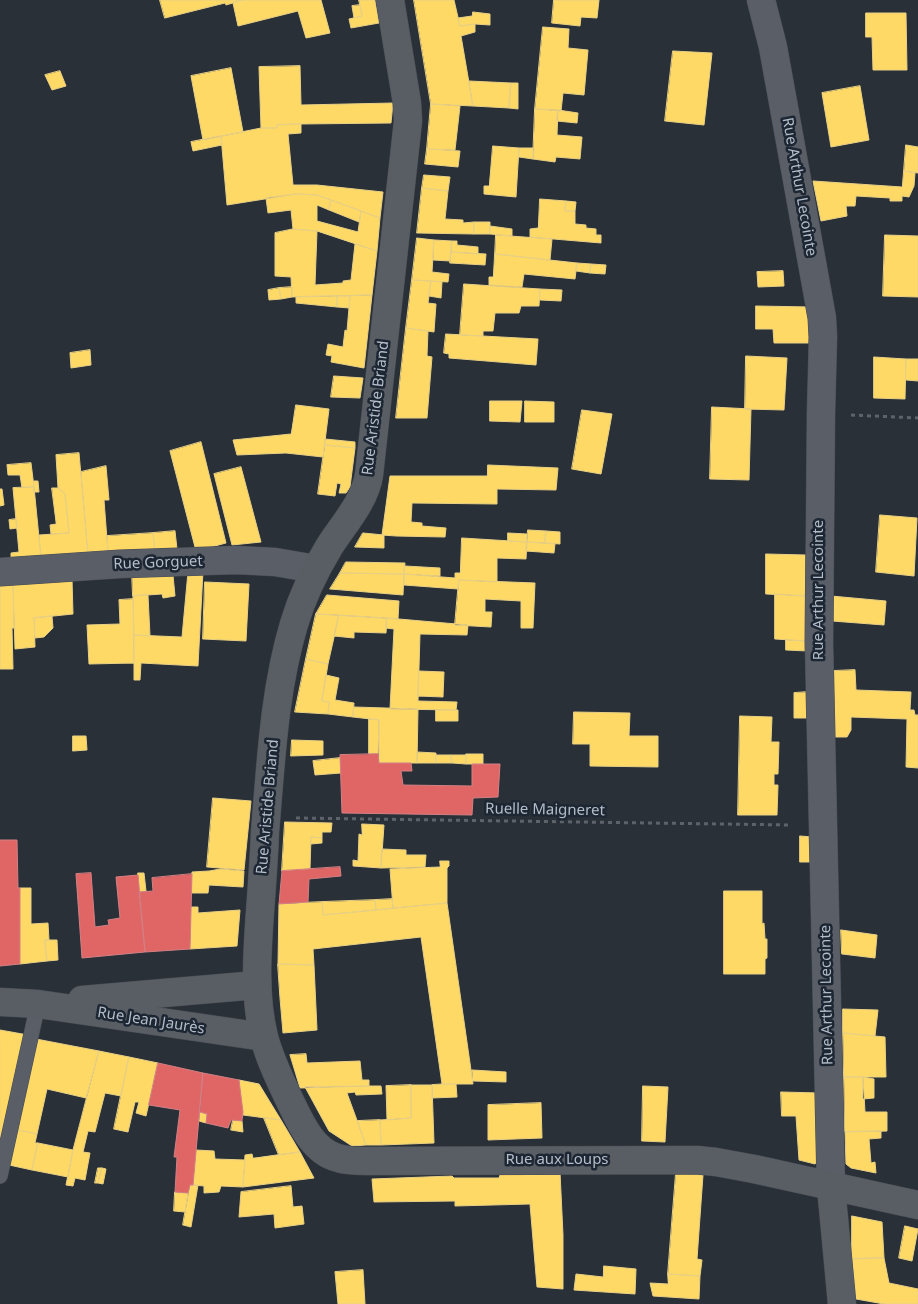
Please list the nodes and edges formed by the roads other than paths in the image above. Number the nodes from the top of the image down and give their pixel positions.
1 (390, 0) edge
2 (761, 0) edge
3 (316, 569) junction
4 (0, 572) edge
5 (257, 985) junction
6 (0, 1002) edge
7 (38, 1004) junction
8 (264, 1038) junction
9 (0, 1176) edge
10 (831, 1187) junction
11 (918, 1205) edge
12 (842, 1304) edge

1 - 3 street, Rue Aristide Briand
2 - 10 street, Rue Arthur Lecointe
3 - 4 street, Rue Gorguet
3 - 5 street, Rue Aristide Briand
5 - 7 street, Rue Jean Jaurès
5 - 8 street, Rue Aristide Briand
6 - 7 street, Rue Jean Jaurès
7 - 8 street, Rue Jean Jaurès
7 - 9 lane
8 - 10 street, Rue aux Loups
10 - 11 street, Rue aux Loups
10 - 12 street

